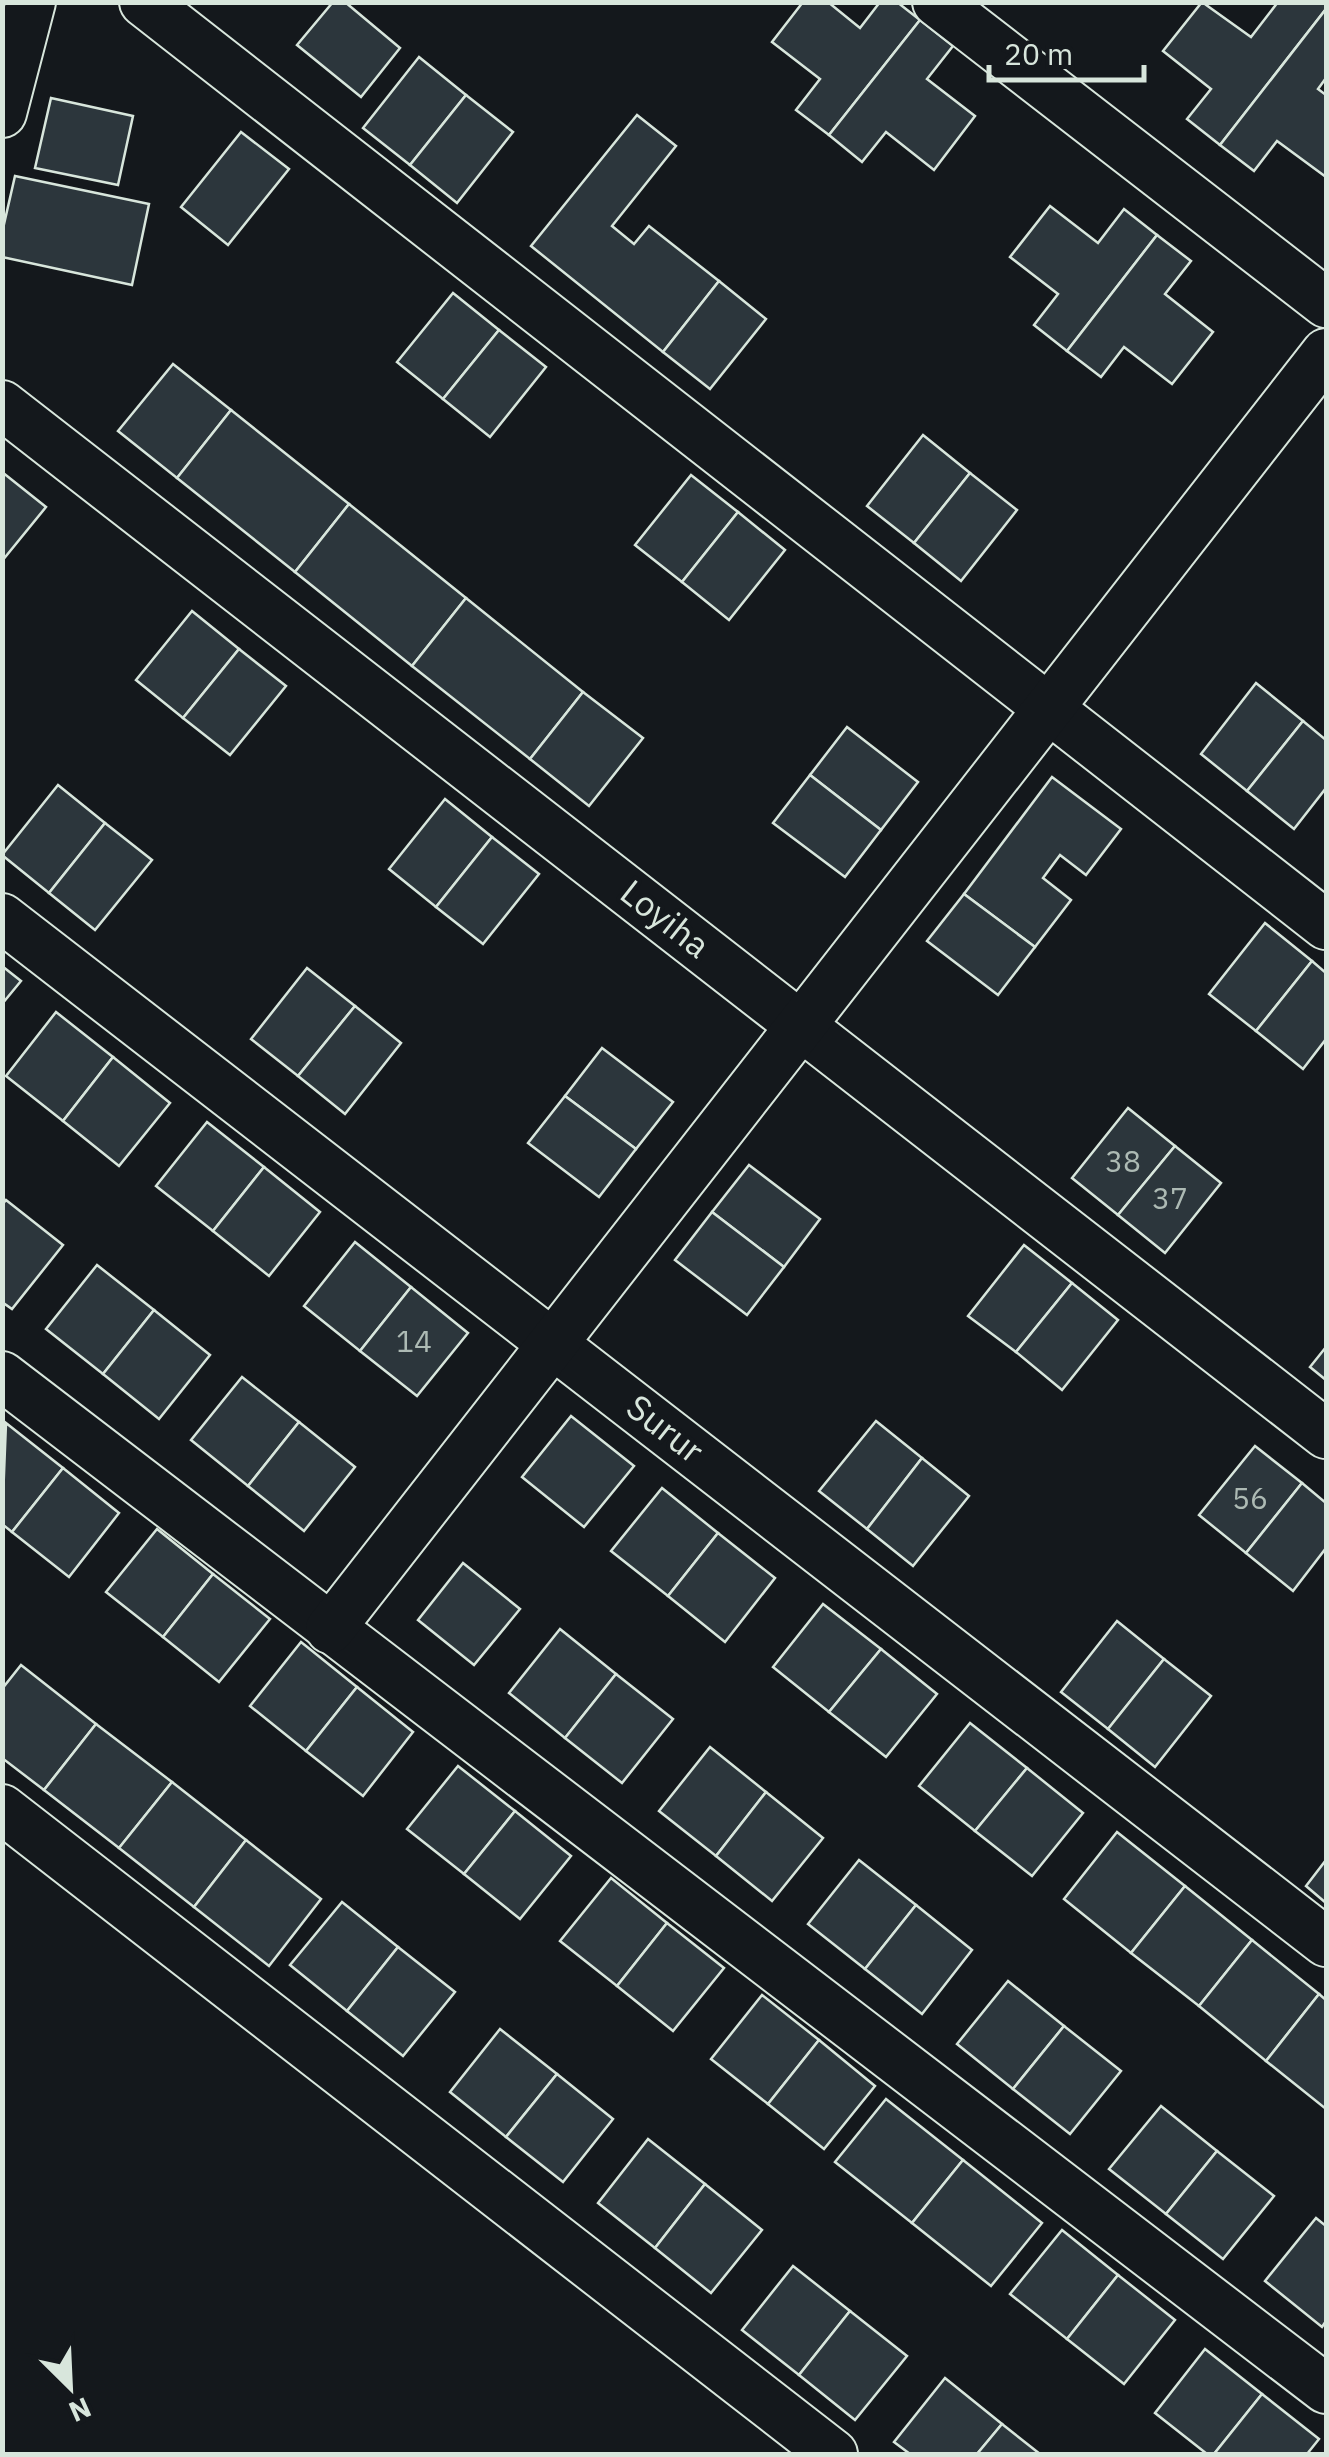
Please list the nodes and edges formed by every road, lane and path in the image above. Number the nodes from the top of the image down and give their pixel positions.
1 (31, 2) edge
2 (144, 2) edge
3 (937, 2) edge
4 (2, 113) edge
5 (1326, 303) edge
6 (1326, 353) edge
7 (2, 405) edge
8 (1049, 708) junction
9 (2, 918) edge
10 (1326, 925) edge
11 (801, 1026) junction
12 (553, 1343) junction
13 (2, 1376) edge
14 (1326, 1434) edge
15 (330, 1629) junction
16 (2, 1809) edge
17 (1326, 1942) edge
18 (1326, 2389) edge
19 (833, 2454) edge

1 - 4 street
2 - 8 street
3 - 5 street
6 - 8 street
7 - 11 street, Loyiha
8 - 10 street
8 - 11 street
9 - 12 street, Surur
11 - 12 street
11 - 14 street, Loyiha
12 - 15 street
12 - 17 street, Surur
13 - 15 street
15 - 18 street
16 - 19 street

